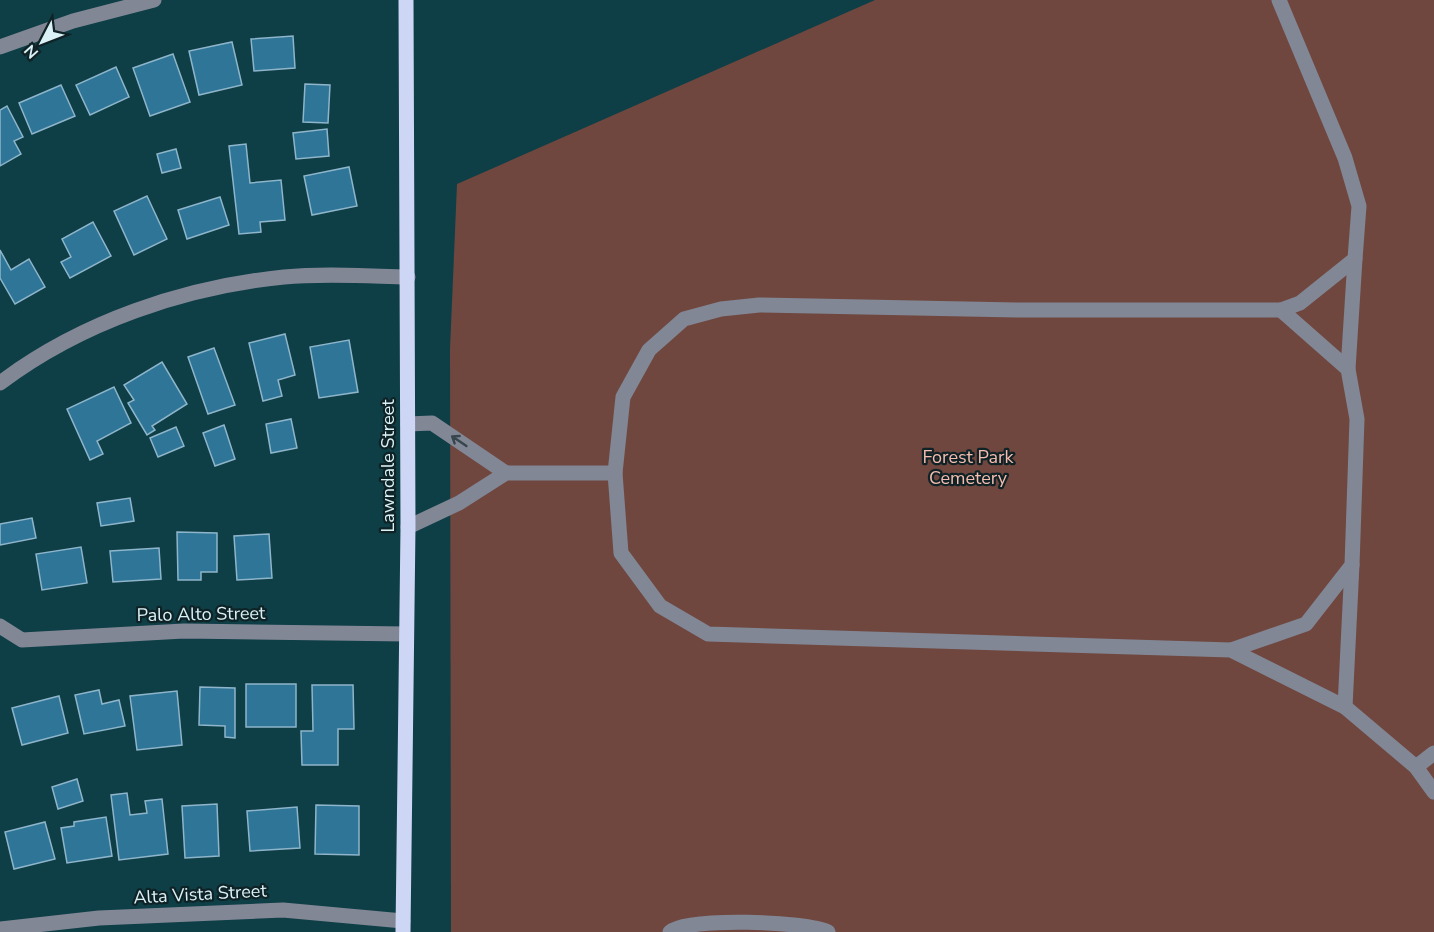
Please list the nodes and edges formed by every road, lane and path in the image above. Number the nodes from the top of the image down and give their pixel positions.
1 (154, 0) edge
2 (406, 0) edge
3 (1279, 0) edge
4 (0, 47) edge
5 (1355, 259) junction
6 (408, 276) junction
7 (1281, 310) junction
8 (1348, 369) junction
9 (0, 382) edge
10 (408, 424) junction
11 (506, 473) junction
12 (615, 473) junction
13 (408, 527) junction
14 (1352, 564) junction
15 (0, 626) edge
16 (406, 634) junction
17 (1231, 650) junction
18 (1345, 707) junction
19 (1434, 753) edge
20 (1416, 767) junction
21 (1434, 792) edge
22 (403, 927) edge
23 (0, 929) edge
24 (670, 932) edge
25 (828, 932) edge

1 - 4 street
2 - 6 main road, Lawndale Street
3 - 5 street
5 - 7 street
5 - 8 street
6 - 9 street
6 - 10 main road, Lawndale Street
7 - 8 street
7 - 12 street
8 - 14 street
11 -> 10 street
10 - 13 main road, Lawndale Street
11 - 12 street
11 - 13 street
12 - 17 street
13 - 16 main road, Lawndale Street
14 - 17 street
14 - 18 street
15 - 16 street, Palo Alto Street
16 - 22 main road, Lawndale Street
17 - 18 street
18 - 20 street
19 - 20 street
20 - 21 street
22 - 23 street, Alta Vista Street
24 - 25 street

